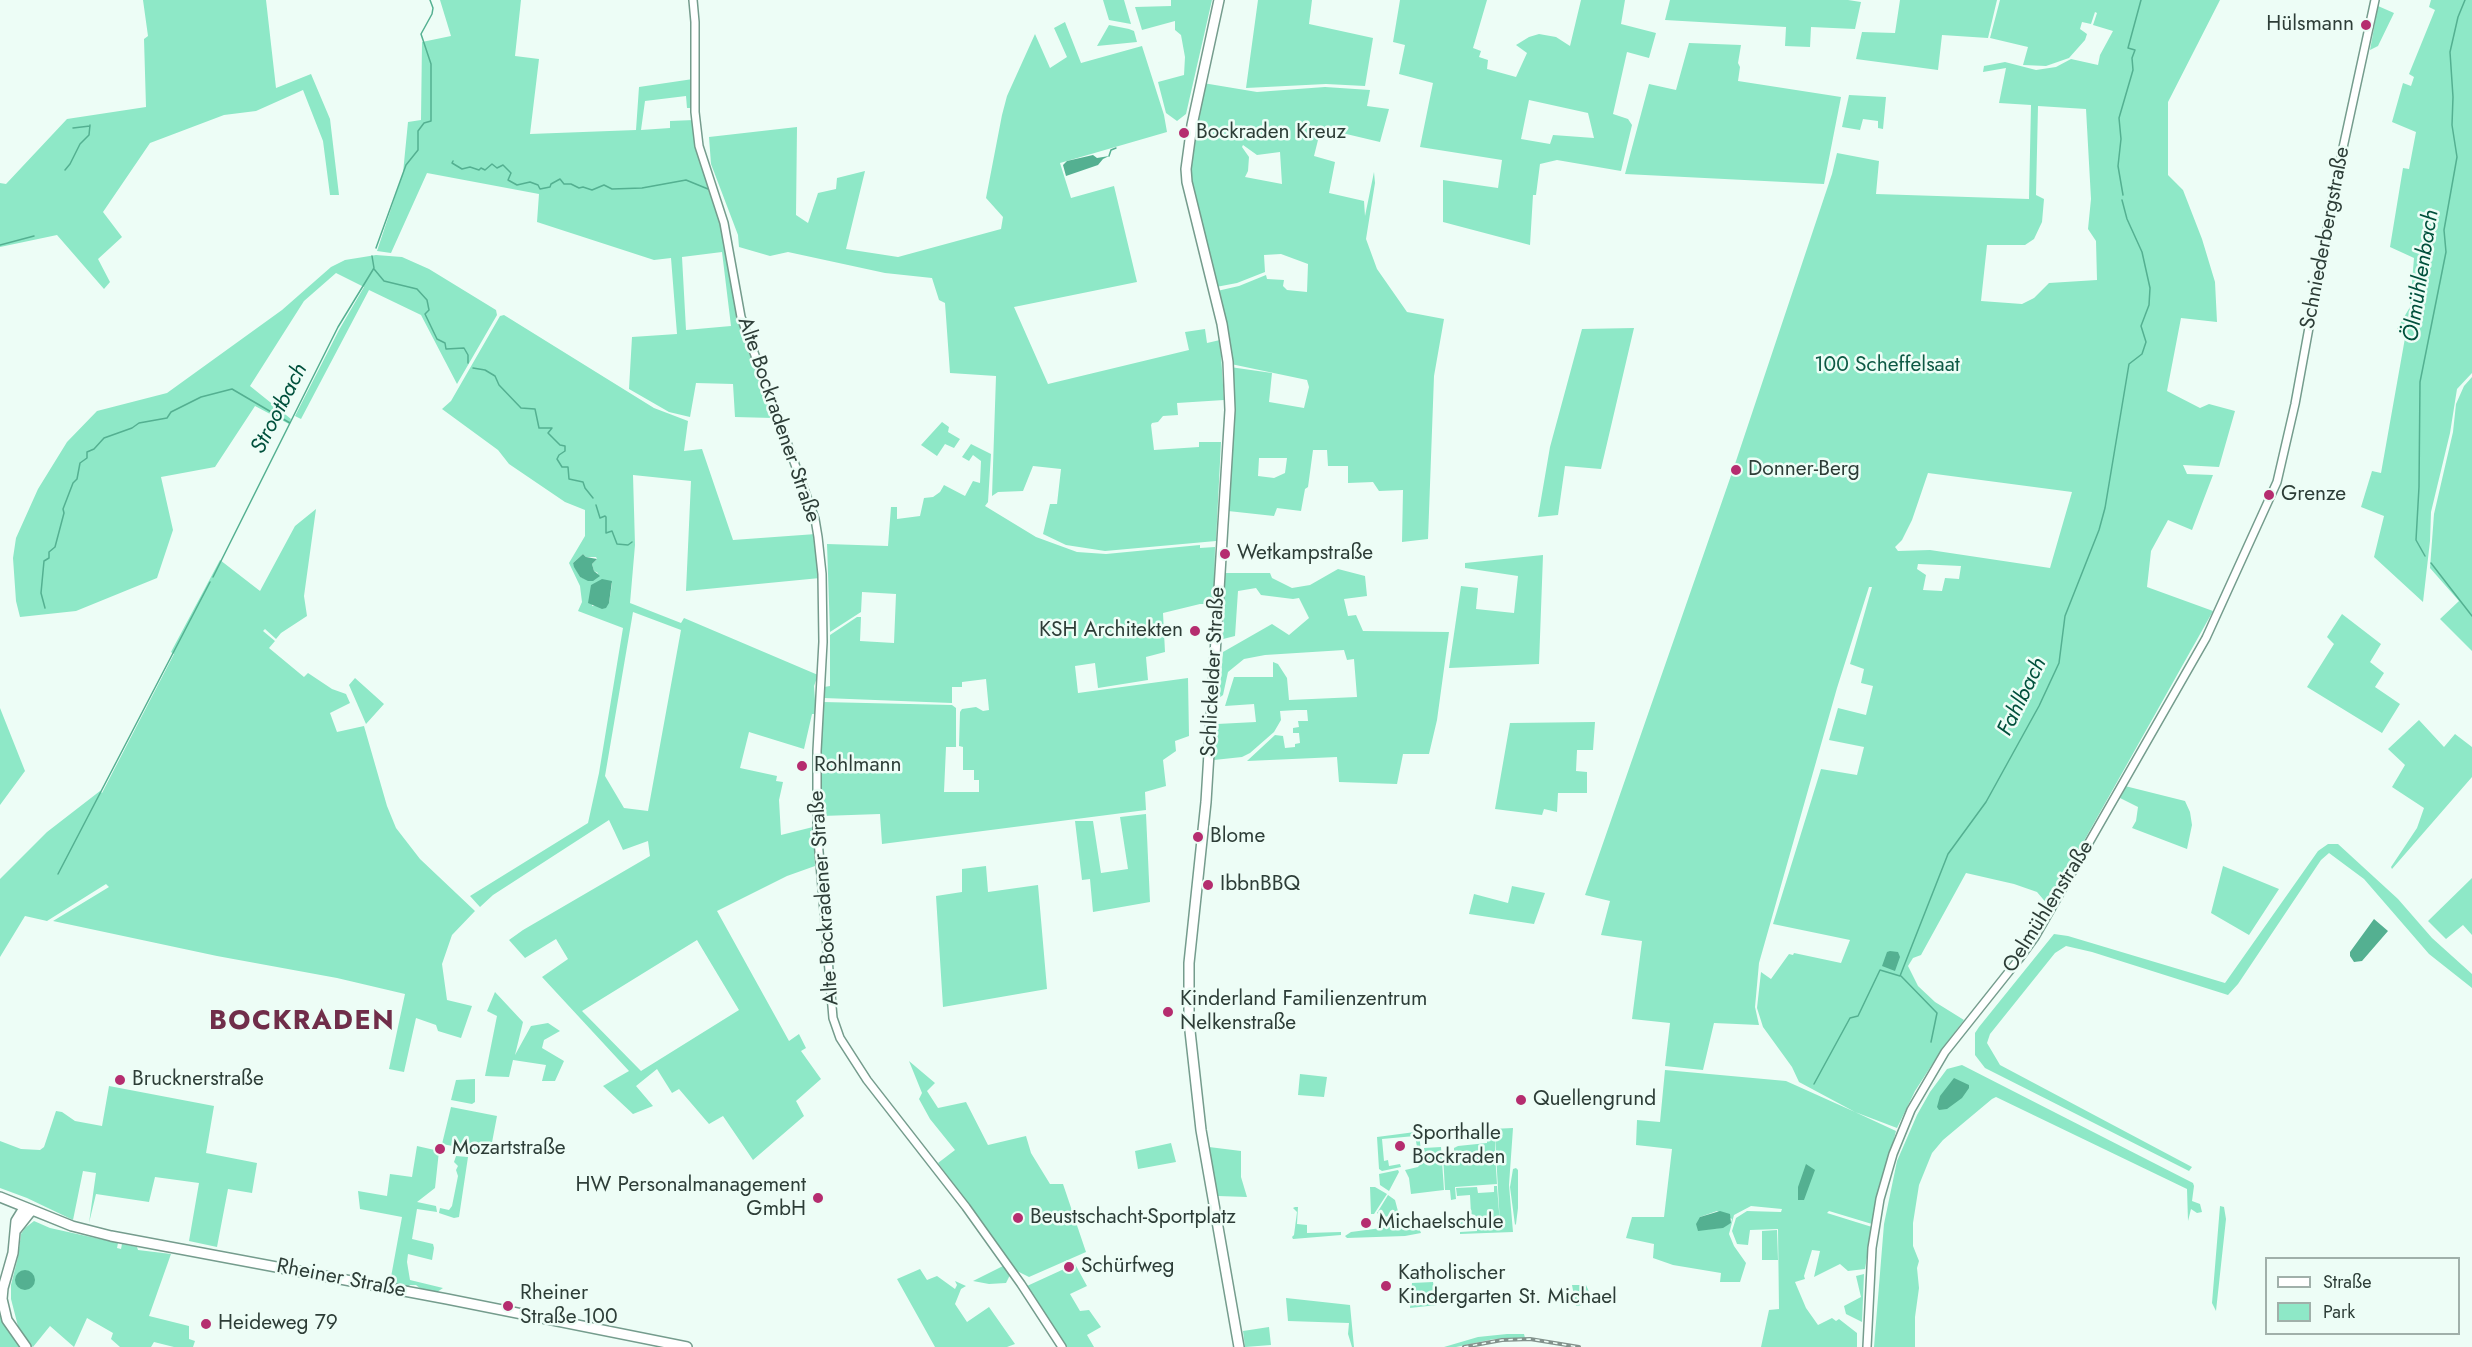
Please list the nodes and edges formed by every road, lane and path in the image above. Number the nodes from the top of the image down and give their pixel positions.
1 (693, 0) edge
2 (1219, 0) edge
3 (2375, 0) edge
4 (2280, 476) joint
5 (0, 1197) edge
6 (28, 1209) junction
7 (16, 1226) junction
8 (26, 1347) edge
9 (687, 1347) edge
10 (1062, 1347) edge
11 (1239, 1347) edge
12 (1867, 1347) edge

1 - 10 street, Alte Bockradener Straße
2 - 11 main road, Schlickelder Straße
3 - 4 street, Schniederbergstraße
4 - 12 street, Oelmühlenstraße
5 - 6 main road, Rheiner Straße
5 - 7 main road
6 - 7 main road
6 - 9 main road, Rheiner Straße
7 - 8 main road

